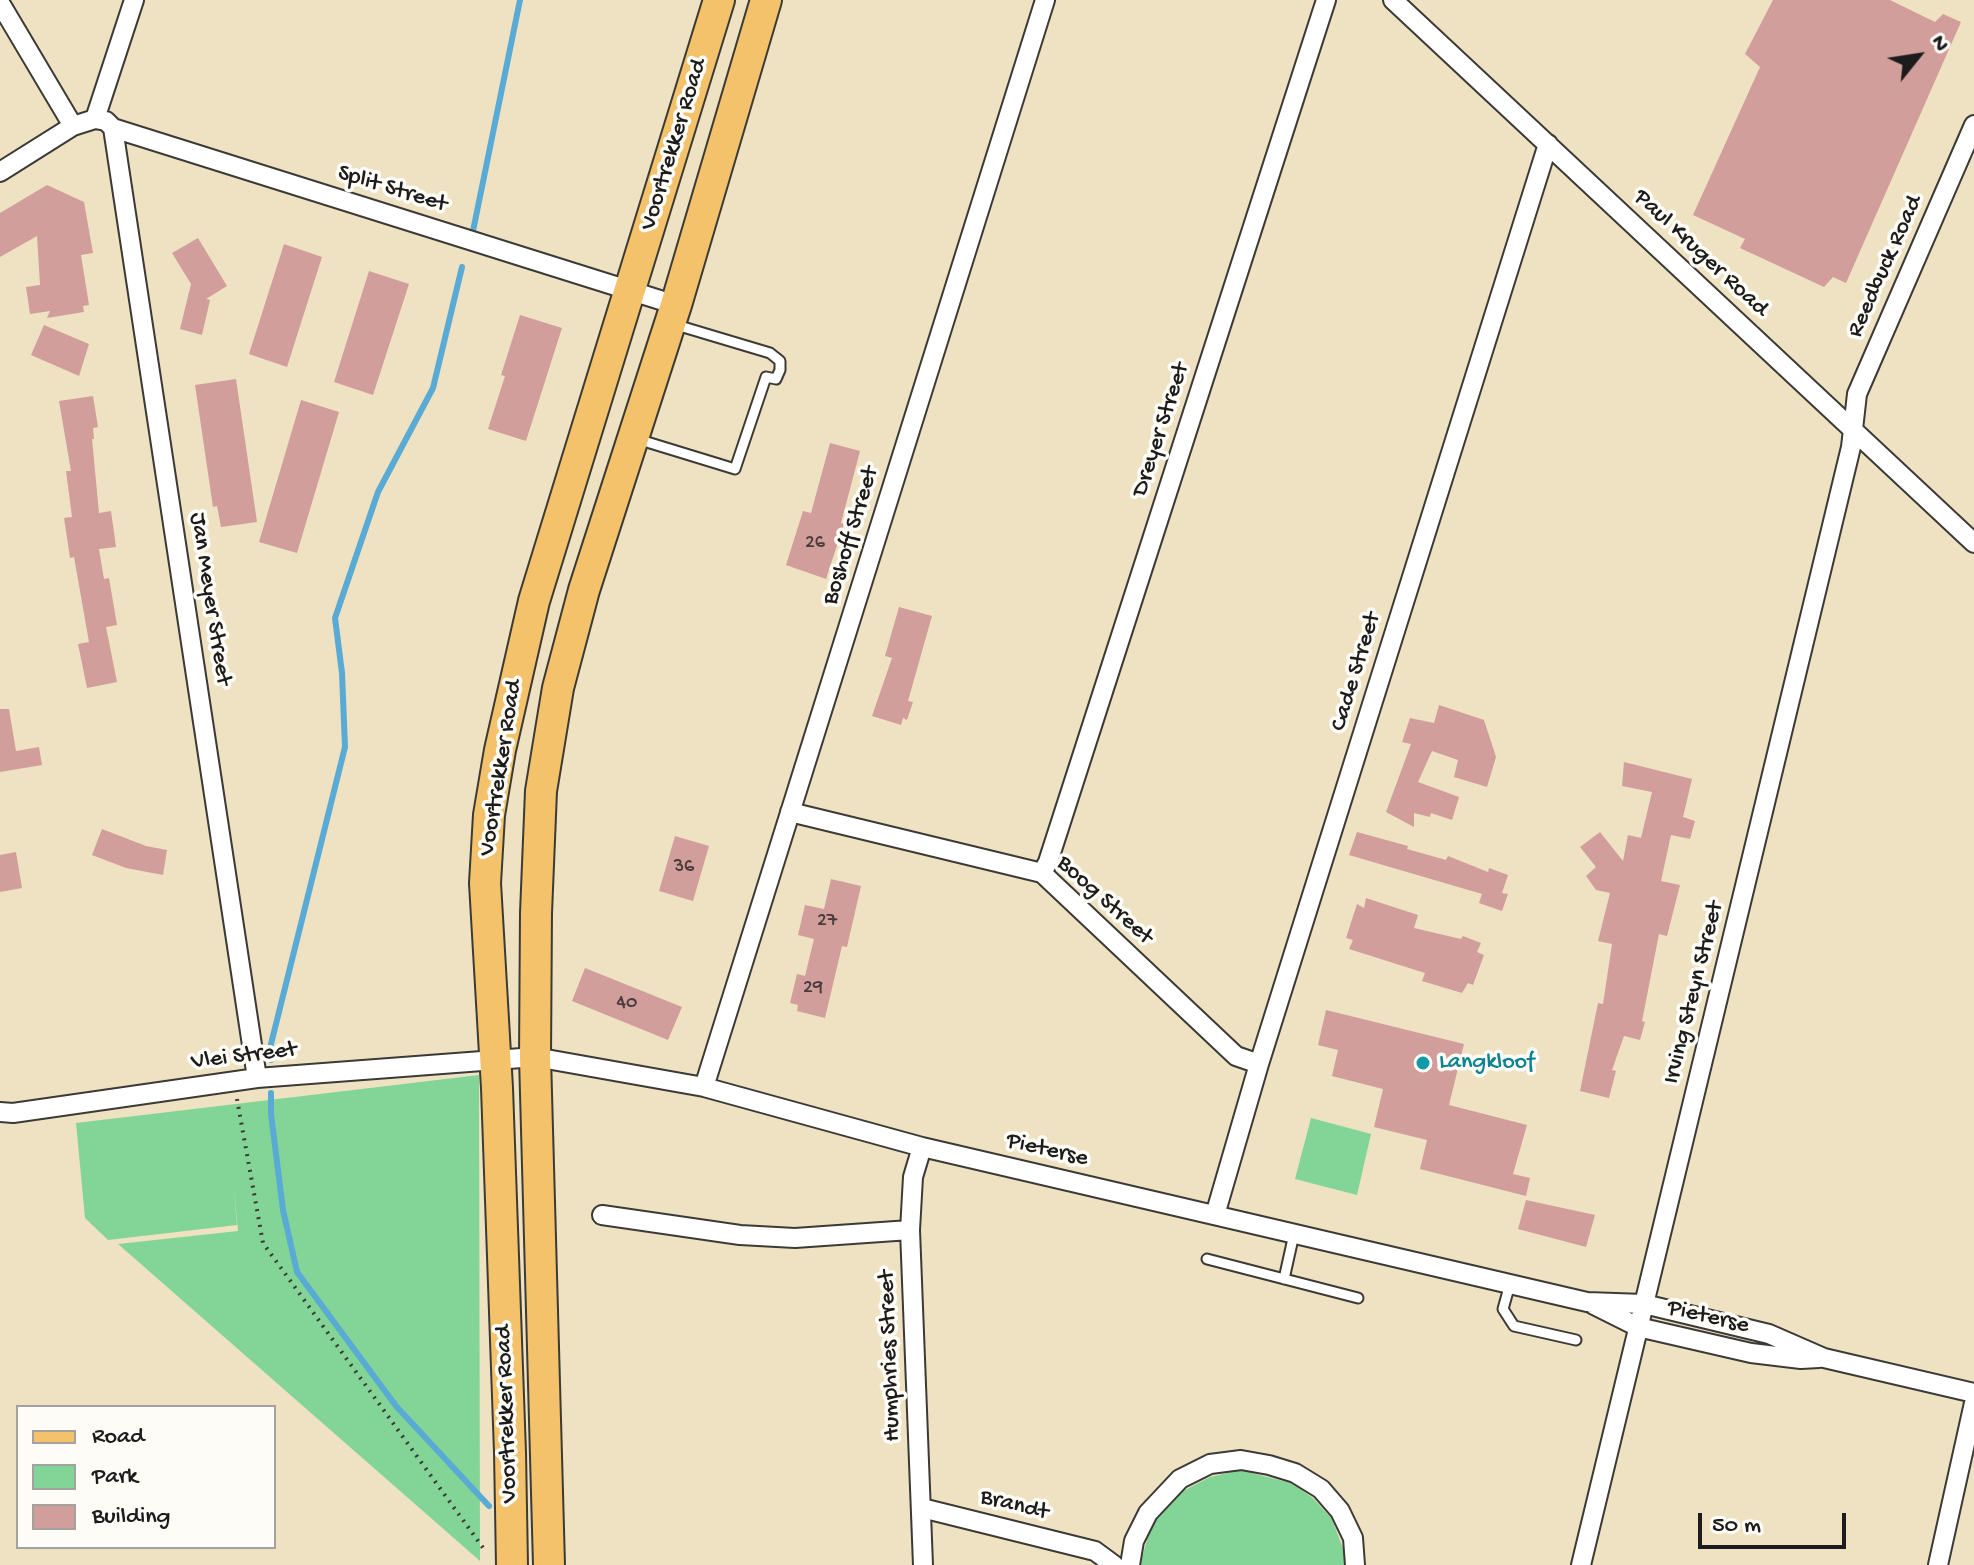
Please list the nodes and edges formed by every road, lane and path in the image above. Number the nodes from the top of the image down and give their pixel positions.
1 (134, 0) edge
2 (719, 0) edge
3 (766, 0) edge
4 (1045, 0) edge
5 (1326, 0) edge
6 (1393, 0) edge
7 (0, 3) edge
8 (95, 119) junction
9 (1974, 125) edge
10 (73, 126) junction
11 (113, 128) junction
12 (1548, 144) junction
13 (0, 172) edge
14 (631, 291) junction
15 (673, 314) junction
16 (1855, 432) junction
17 (633, 437) junction
18 (1974, 543) edge
19 (790, 812) junction
20 (1042, 873) junction
21 (535, 1057) junction
22 (495, 1058) junction
23 (1259, 1064) junction
24 (257, 1078) junction
25 (234, 1081) junction
26 (704, 1087) junction
27 (0, 1112) edge
28 (922, 1147) junction
29 (602, 1215) dead end
30 (1215, 1215) junction
31 (910, 1230) junction
32 (1294, 1234) junction
33 (1207, 1259) dead end
34 (1284, 1279) junction
35 (1510, 1284) junction
36 (1358, 1298) dead end
37 (1587, 1302) junction
38 (1644, 1304) junction
39 (1638, 1327) junction
40 (1576, 1340) dead end
41 (1824, 1358) junction
42 (1974, 1393) edge
43 (1974, 1403) edge
44 (922, 1508) junction
45 (1134, 1541) junction
46 (1095, 1551) junction
47 (503, 1564) edge
48 (549, 1565) edge
49 (923, 1565) edge
50 (1114, 1565) edge
51 (1130, 1565) edge
52 (1355, 1565) edge
53 (1581, 1565) edge
54 (1938, 1565) edge

1 - 8 street
2 - 14 main road, Voortrekker Road
3 - 15 main road, Voortrekker Road
4 - 19 street, Boshoff Street
5 - 20 street, Dreyer Street
6 - 12 street, Paul Kruger Road
7 - 10 street
8 - 10 street
8 - 11 street, Split Street
9 - 16 street, Reedbuck Road
10 - 13 street
11 - 14 street, Split Street
11 - 24 street, Jan Meyer Street
12 - 16 street, Paul Kruger Road
12 - 23 street, Cade Street
14 - 15 street, Split Street
14 - 22 main road, Voortrekker Road
15 - 17 main road, Voortrekker Road
15 - 17 lane
16 - 18 street, Paul Kruger Road
16 - 38 street, Irving Steyn Street
17 - 21 main road, Voortrekker Road
19 - 20 street, Boog Street
19 - 26 street, Boshoff Street
20 - 23 street, Boog Street
21 - 22 street, Pieterse
21 - 26 street, Pieterse
21 - 48 main road, Voortrekker Road
22 - 24 street, Vlei Street
22 - 47 main road, Voortrekker Road
23 - 30 street, Cade Street
24 - 25 street, Vlei Street
25 - 27 street, Vlei Street
25 - 47 path
26 - 28 street, Pieterse
28 - 30 street, Pieterse
28 - 31 street, Humphries Street
29 - 31 street
30 - 32 street, Pieterse
31 - 44 street, Humphries Street
32 - 34 lane
32 - 35 street, Pieterse
33 - 34 lane
34 - 36 lane
35 - 37 street, Pieterse
35 - 40 lane
37 - 38 street, Pieterse
37 - 39 street, Pieterse
38 - 39 street, Irving Steyn Street
38 - 41 street, Pieterse
39 - 41 street, Pieterse
39 - 53 street, Irving Steyn Street
41 - 42 street, Pieterse
43 - 54 street
44 - 46 street, Brandt
44 - 49 street, Humphries Street
45 - 46 street, Brandt
45 - 51 street
45 - 52 street
46 - 50 street, Brandt

